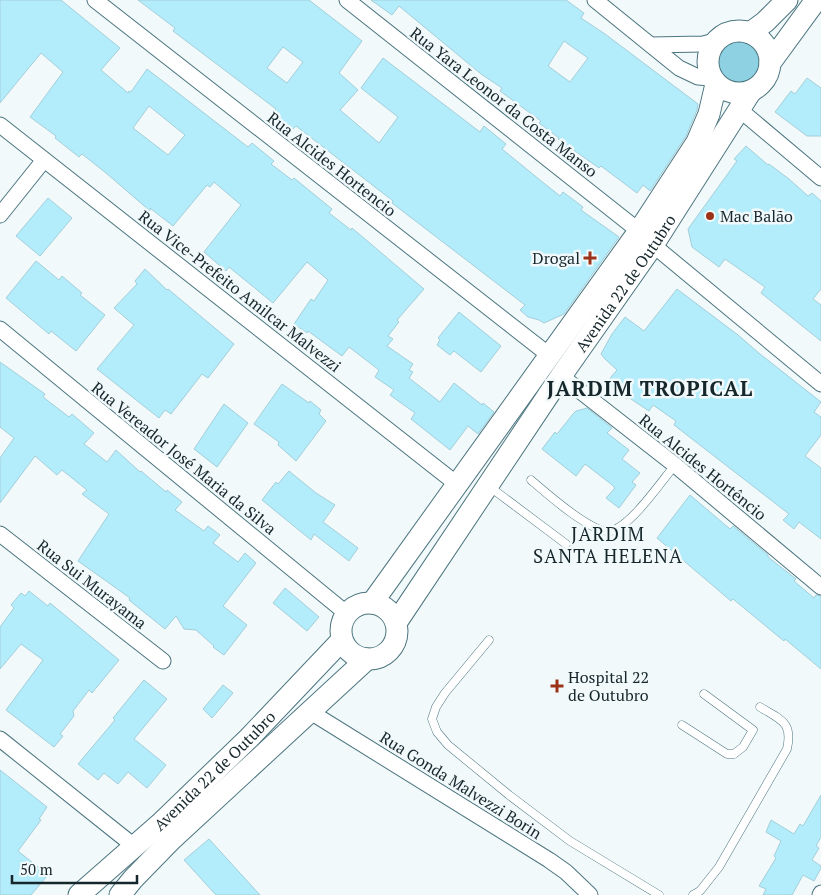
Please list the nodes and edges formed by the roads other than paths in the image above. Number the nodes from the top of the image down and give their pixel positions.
1 (95, 0) edge
2 (347, 0) edge
3 (595, 0) edge
4 (787, 0) edge
5 (816, 0) edge
6 (750, 33) junction
7 (715, 41) junction
8 (651, 46) junction
9 (770, 62) junction
10 (714, 81) junction
11 (752, 91) junction
12 (740, 110) junction
13 (0, 125) edge
14 (44, 160) junction
15 (821, 178) edge
16 (0, 214) edge
17 (646, 238) junction
18 (0, 329) edge
19 (549, 355) junction
20 (561, 376) junction
21 (821, 384) edge
22 (675, 465) junction
23 (531, 480) dead end
24 (458, 485) junction
25 (488, 486) junction
26 (0, 534) edge
27 (566, 544) dead end
28 (821, 587) edge
29 (372, 603) junction
30 (346, 614) junction
31 (396, 623) junction
32 (342, 640) junction
33 (489, 640) dead end
34 (367, 659) junction
35 (163, 661) dead end
36 (704, 694) dead end
37 (760, 707) dead end
38 (309, 711) junction
39 (682, 725) dead end
40 (0, 739) edge
41 (134, 846) junction
42 (79, 895) edge
43 (120, 895) edge
44 (590, 895) edge
45 (659, 895) edge
46 (693, 895) edge

1 - 19 street, Rua Alcides Hortencio
2 - 17 street, Rua Yara Leonor da Costa Manso
3 - 8 street
4 - 6 street
5 - 9 street
6 - 7 street
6 - 9 street
7 - 8 street
7 - 10 street
8 - 10 street
9 - 11 street
10 - 11 street
10 - 17 street, Avenida 22 de Outubro
11 - 12 street, Avenida 22 de Outubro
12 - 15 street
12 - 17 street, Avenida 22 de Outubro
13 - 14 street, Rua Vice-Prefeito Amilcar Malvezzi
14 - 16 street
14 - 24 street, Rua Vice-Prefeito Amilcar Malvezzi
17 - 19 street, Avenida 22 de Outubro
17 - 20 street, Avenida 22 de Outubro
17 - 21 street, Rua Yara Leonor da Costa Manso
18 - 30 street, Rua Vereador José Maria da Silva
19 - 24 street, Avenida 22 de Outubro
20 - 22 street, Rua Alcides Hortêncio
20 - 25 street, Avenida 22 de Outubro
22 - 23 lane
22 - 28 street, Rua Alcides Hortêncio
24 - 29 street, Avenida 22 de Outubro
25 - 27 lane
25 - 31 street, Avenida 22 de Outubro
26 - 35 street, Rua Sui Murayama
29 - 30 street
29 - 31 street
30 - 32 street
31 - 34 street, Avenida 22 de Outubro
32 - 34 street
32 - 41 street, Avenida 22 de Outubro
33 - 45 lane
34 - 38 street, Avenida 22 de Outubro
36 - 39 lane
37 - 46 lane
38 - 43 street, Avenida 22 de Outubro
38 - 44 street, Rua Gonda Malvezzi Borin
40 - 41 street
41 - 42 street, Avenida 22 de Outubro

